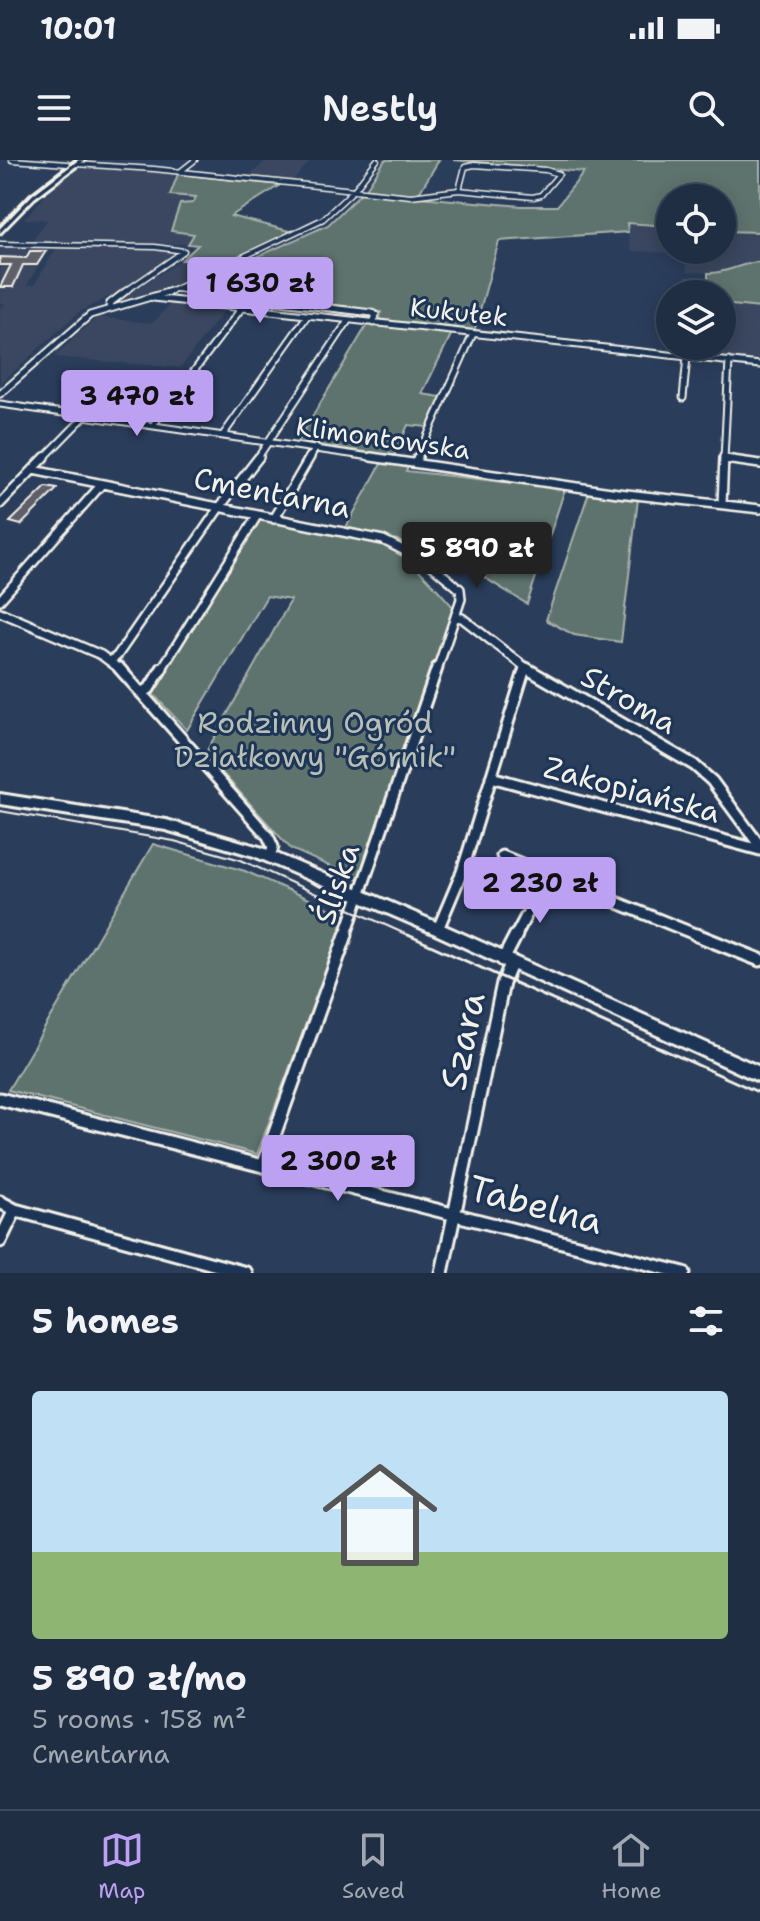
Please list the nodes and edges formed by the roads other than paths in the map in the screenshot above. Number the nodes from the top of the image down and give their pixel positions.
1 (12, 160) edge
2 (195, 160) edge
3 (377, 160) edge
4 (74, 162) edge
5 (181, 172) junction
6 (354, 190) junction
7 (459, 190) junction
8 (0, 220) edge
9 (0, 231) edge
10 (0, 244) edge
11 (176, 289) junction
12 (153, 298) junction
13 (112, 308) junction
14 (241, 309) junction
15 (307, 316) junction
16 (348, 321) junction
17 (373, 323) junction
18 (473, 334) junction
19 (656, 354) edge
20 (687, 360) edge
21 (718, 360) edge
22 (729, 361) junction
23 (760, 365) edge
24 (683, 398) dead end
25 (0, 400) edge
26 (85, 416) junction
27 (153, 425) junction
28 (223, 435) junction
29 (271, 442) junction
30 (316, 448) junction
31 (725, 459) junction
32 (416, 462) junction
33 (760, 464) edge
34 (33, 470) junction
35 (102, 484) junction
36 (0, 504) edge
37 (722, 504) junction
38 (219, 508) junction
39 (760, 509) edge
40 (257, 516) junction
41 (274, 519) junction
42 (0, 600) edge
43 (0, 612) edge
44 (455, 617) junction
45 (110, 661) junction
46 (525, 667) junction
47 (141, 692) junction
48 (491, 777) junction
49 (0, 799) edge
50 (760, 848) edge
51 (270, 856) junction
52 (502, 856) dead end
53 (548, 874) junction
54 (360, 895) junction
55 (438, 929) junction
56 (760, 960) edge
57 (507, 962) junction
58 (760, 1075) edge
59 (0, 1099) edge
60 (263, 1166) junction
61 (0, 1202) edge
62 (15, 1210) junction
63 (454, 1214) junction
64 (0, 1241) edge
65 (246, 1273) edge
66 (442, 1273) edge
67 (684, 1273) edge

1 - 4 street
2 - 5 street
3 - 6 street
4 - 5 street
4 - 8 street
4 - 9 street
5 - 6 street
6 - 7 street
6 - 11 street
7 - 7 street
10 - 13 street
11 - 12 street
11 - 17 street
12 - 13 street
12 - 14 street, Kukułek
13 - 25 street
14 - 15 street, Kukułek
14 - 27 street
15 - 16 street, Kukułek
15 - 28 street
16 - 17 street, Kukułek
16 - 29 street
17 - 18 street, Kukułek
18 - 19 street, Kukułek
18 - 32 street
20 - 24 street
21 - 22 street, Kukułek
22 - 23 street, Kukułek
22 - 31 street
25 - 26 street, Klimontowska
26 - 27 street, Klimontowska
26 - 34 street
27 - 28 street, Klimontowska
28 - 29 street, Klimontowska
29 - 30 street, Klimontowska
29 - 38 street
30 - 32 street, Klimontowska
30 - 41 street
31 - 33 street
31 - 37 street
32 - 37 street, Klimontowska
34 - 35 street, Cmentarna
34 - 36 street
35 - 38 street, Cmentarna
35 - 42 street
37 - 39 street, Klimontowska
38 - 40 street, Cmentarna
38 - 45 street
40 - 41 street, Cmentarna
40 - 47 street
41 - 44 street, Cmentarna
43 - 45 street
44 - 46 street, Stroma
44 - 54 street, Śliska
45 - 47 street
46 - 48 street
46 - 50 street, Stroma
47 - 51 street
48 - 50 street, Zakopiańska
48 - 55 street
49 - 51 street
51 - 54 street
52 - 53 street
53 - 56 street
53 - 57 street, Szara
54 - 55 street
54 - 60 street, Śliska
55 - 57 street
57 - 58 street
57 - 63 street, Szara
59 - 60 street, Tabelna
60 - 63 street, Tabelna
61 - 62 street
62 - 64 street
62 - 65 street
63 - 66 street, Szara
63 - 67 street, Tabelna

